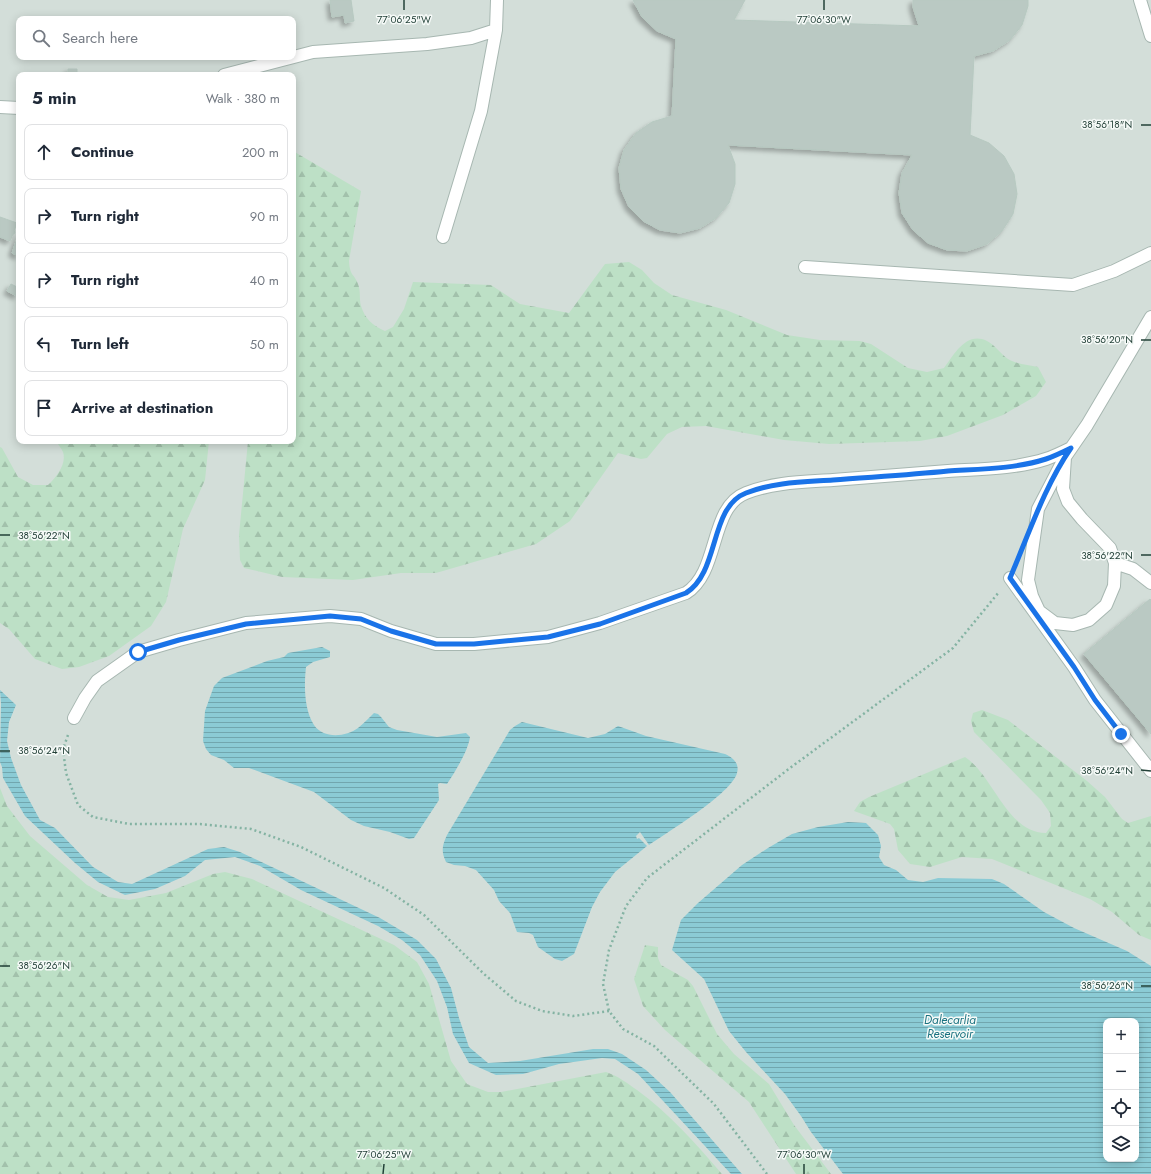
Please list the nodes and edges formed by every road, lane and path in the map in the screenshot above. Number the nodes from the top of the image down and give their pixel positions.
1 (497, 0) edge
2 (1140, 0) edge
3 (1144, 0) edge
4 (1151, 10) edge
5 (496, 30) junction
6 (1151, 36) edge
7 (296, 56) edge
8 (282, 60) edge
9 (236, 72) edge
10 (0, 107) edge
11 (16, 108) edge
12 (442, 237) dead end
13 (1151, 253) edge
14 (805, 267) dead end
15 (1151, 317) edge
16 (1068, 453) junction
17 (1115, 564) junction
18 (1010, 578) joint
19 (1151, 583) edge
20 (74, 718) joint
21 (1151, 771) edge
22 (609, 1012) junction
23 (767, 1174) edge

1 - 5 lane
2 - 6 lane
3 - 4 lane
5 - 7 lane
5 - 12 lane
8 - 9 lane
10 - 11 lane
13 - 14 lane
15 - 16 lane
16 - 17 lane
16 - 17 lane
16 - 20 lane
17 - 19 lane
18 - 21 lane
18 - 22 path
20 - 22 path
22 - 23 path

